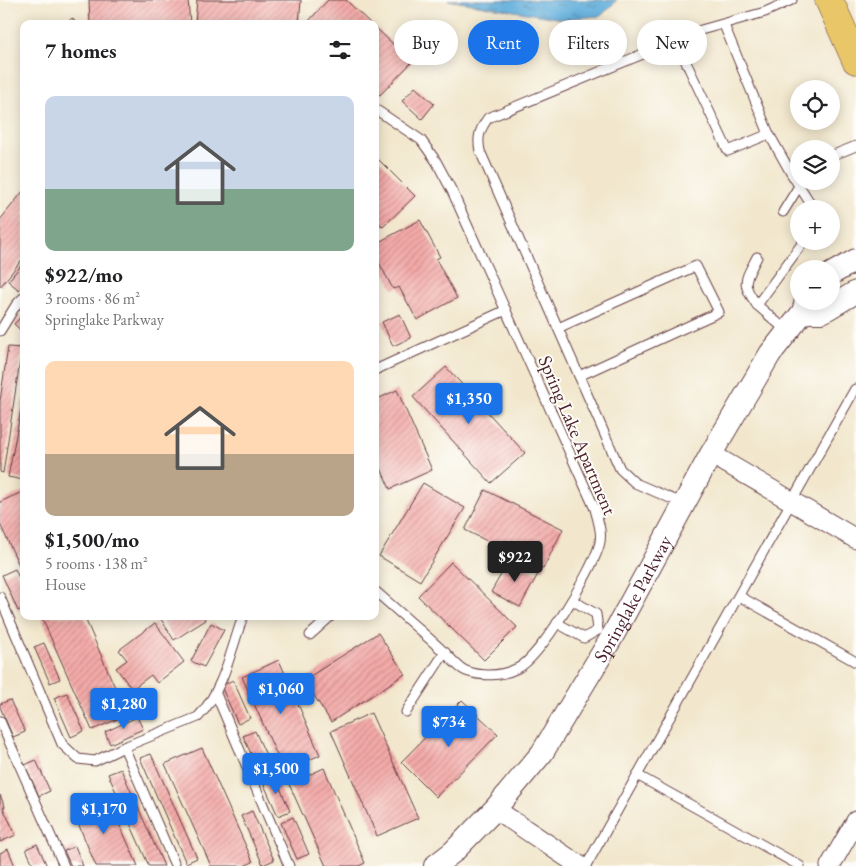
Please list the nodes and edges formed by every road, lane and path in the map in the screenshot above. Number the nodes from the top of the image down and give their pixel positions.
1 (792, 0) edge
2 (829, 0) edge
3 (724, 25) junction
4 (707, 29) edge
5 (637, 57) edge
6 (856, 60) edge
7 (687, 65) edge
8 (379, 112) edge
9 (769, 134) junction
10 (856, 146) edge
11 (840, 152) edge
12 (790, 165) edge
13 (797, 190) edge
14 (783, 212) dead end
15 (797, 250) edge
16 (757, 257) dead end
17 (856, 260) edge
18 (840, 269) edge
19 (856, 292) edge
20 (20, 301) edge
21 (840, 301) edge
22 (758, 304) junction
23 (506, 310) junction
24 (802, 310) edge
25 (558, 328) junction
26 (0, 331) edge
27 (788, 332) junction
28 (379, 368) edge
29 (579, 376) junction
30 (855, 389) edge
31 (711, 454) junction
32 (792, 501) junction
33 (684, 504) junction
34 (856, 539) edge
35 (379, 594) edge
36 (739, 596) junction
37 (0, 597) edge
38 (572, 600) junction
39 (242, 620) edge
40 (327, 620) edge
41 (557, 623) junction
42 (605, 634) junction
43 (310, 635) dead end
44 (445, 652) junction
45 (856, 662) edge
46 (216, 694) junction
47 (406, 712) dead end
48 (0, 721) edge
49 (124, 747) junction
50 (638, 775) junction
51 (495, 809) junction
52 (856, 821) edge
53 (562, 861) edge
54 (174, 863) dead end
55 (64, 866) edge
56 (288, 866) edge
57 (435, 866) edge
58 (580, 866) edge
59 (586, 866) edge
60 (800, 866) edge
61 (830, 866) edge

1 - 3 lane
2 - 6 main road
3 - 4 lane
3 - 9 lane
5 - 25 lane
7 - 9 lane
8 - 23 lane, Spring Lake Apartment
9 - 12 lane
10 - 11 lane
13 - 14 lane
15 - 22 lane
16 - 22 lane
17 - 18 street
19 - 21 street, Springlake Parkway
20 - 26 lane
22 - 27 lane
23 - 28 lane
23 - 38 lane, Spring Lake Apartment
24 - 27 street, Springlake Parkway
25 - 29 lane
25 - 29 lane
27 - 31 street, Springlake Parkway
29 - 33 lane
30 - 32 lane
31 - 32 street
31 - 33 street, Springlake Parkway
32 - 34 street
32 - 36 lane
33 - 42 street, Springlake Parkway
35 - 44 lane, Spring Lake Apartment
36 - 45 lane
36 - 50 lane
37 - 49 lane
38 - 41 lane, Spring Lake Apartment
38 - 42 lane
39 - 46 lane
40 - 43 lane
41 - 42 lane
41 - 44 lane, Spring Lake Apartment
42 - 51 street, Springlake Parkway
44 - 47 lane
46 - 49 lane
46 - 56 lane
48 - 55 lane
49 - 54 lane
50 - 59 lane
50 - 60 lane
51 - 53 street
51 - 57 street, Springlake Parkway
52 - 61 street
53 - 58 street

